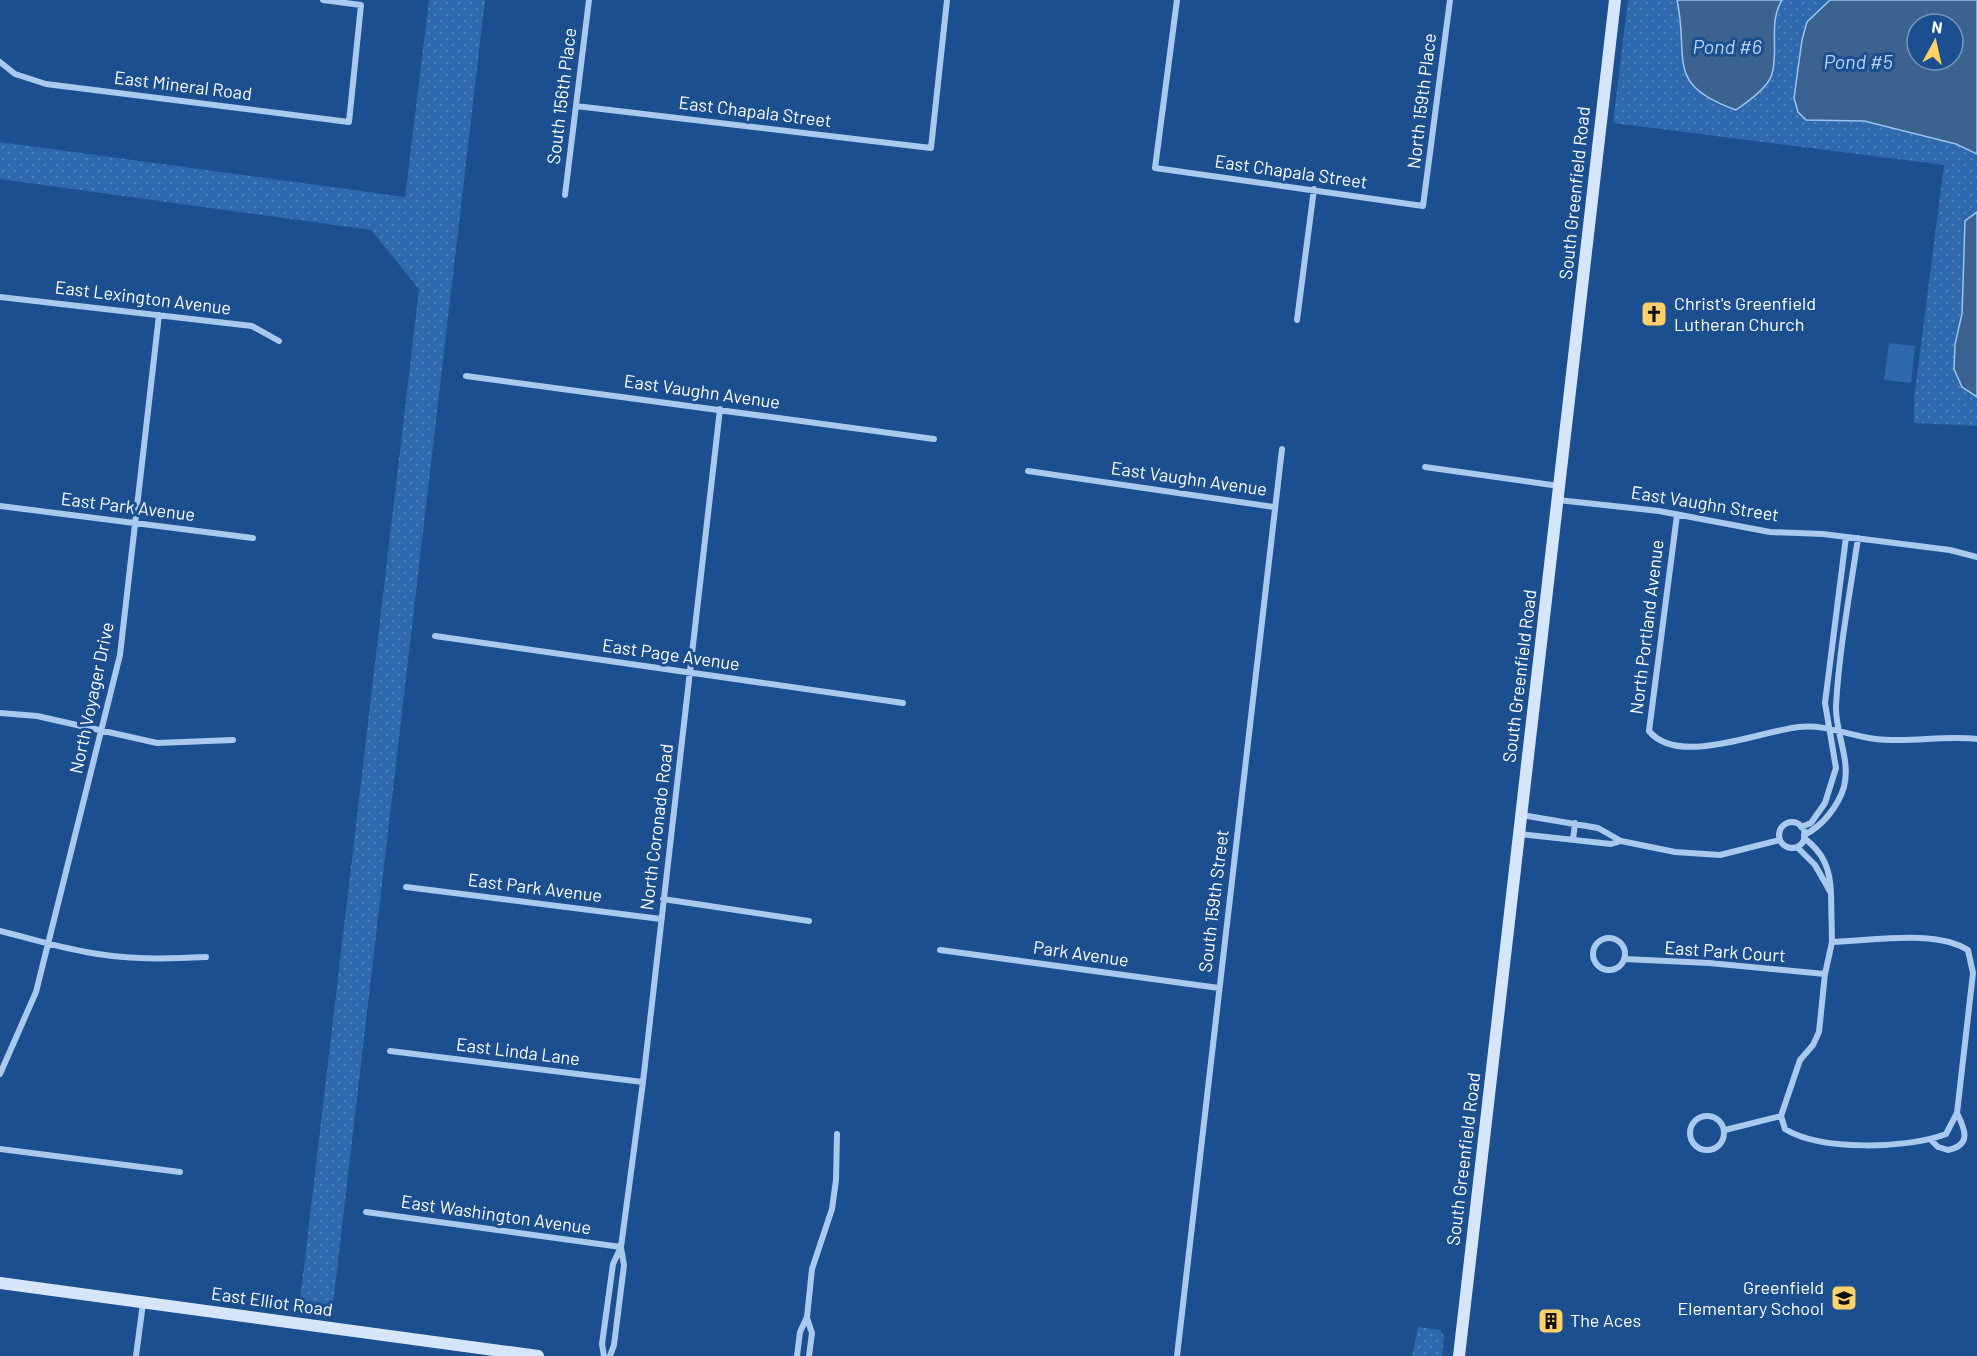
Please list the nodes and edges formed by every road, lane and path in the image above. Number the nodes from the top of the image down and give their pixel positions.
1 (323, 0) edge
2 (589, 0) edge
3 (947, 0) edge
4 (1177, 0) edge
5 (1450, 0) edge
6 (1615, 0) edge
7 (0, 62) edge
8 (576, 106) junction
9 (1314, 189) junction
10 (565, 195) dead end
11 (1424, 206) joint
12 (0, 297) edge
13 (159, 315) junction
14 (1296, 320) dead end
15 (279, 342) dead end
16 (465, 376) dead end
17 (720, 409) junction
18 (934, 439) dead end
19 (1282, 449) dead end
20 (1425, 467) dead end
21 (1028, 471) dead end
22 (1560, 486) junction
23 (1558, 500) junction
24 (0, 506) edge
25 (1274, 507) junction
26 (1677, 515) junction
27 (135, 523) junction
28 (1846, 537) junction
29 (253, 538) dead end
30 (1858, 538) junction
31 (1977, 557) edge
32 (1835, 621) junction
33 (1846, 623) junction
34 (435, 636) dead end
35 (691, 673) junction
36 (903, 703) dead end
37 (0, 713) edge
38 (1829, 728) junction
39 (103, 732) junction
40 (1841, 732) junction
41 (1977, 739) edge
42 (233, 740) dead end
43 (1522, 815) junction
44 (1575, 824) junction
45 (1801, 827) junction
46 (1520, 834) junction
47 (1804, 836) junction
48 (1572, 840) junction
49 (1780, 840) junction
50 (1621, 841) junction
51 (1797, 847) junction
52 (406, 887) dead end
53 (1831, 893) junction
54 (663, 899) junction
55 (661, 919) junction
56 (809, 921) dead end
57 (0, 931) edge
58 (49, 942) junction
59 (1832, 942) junction
60 (1977, 947) edge
61 (1968, 949) junction
62 (940, 950) dead end
63 (206, 957) dead end
64 (1624, 959) junction
65 (1975, 973) edge
66 (1825, 974) junction
67 (1219, 988) junction
68 (390, 1051) dead end
69 (0, 1074) edge
70 (643, 1082) junction
71 (1957, 1113) junction
72 (1782, 1116) junction
73 (1725, 1130) junction
74 (837, 1134) dead end
75 (1931, 1140) junction
76 (0, 1149) edge
77 (180, 1172) dead end
78 (366, 1212) dead end
79 (621, 1247) junction
80 (0, 1283) edge
81 (143, 1303) junction
82 (807, 1317) junction
83 (136, 1356) edge
84 (538, 1356) edge
85 (604, 1356) edge
86 (609, 1356) edge
87 (797, 1356) edge
88 (809, 1356) edge
89 (1177, 1356) edge
90 (1459, 1356) edge

1 - 7 street, East Mineral Road
2 - 8 street, South 156th Place
3 - 8 street, East Chapala Street
4 - 9 street, East Chapala Street
5 - 11 street, North 159th Place
6 - 22 main road, South Greenfield Road
8 - 10 street, South 156th Place
9 - 11 street, East Chapala Street
9 - 14 street
12 - 13 street, East Lexington Avenue
13 - 15 street, East Lexington Avenue
13 - 27 street, North Voyager Drive
16 - 17 street, East Vaughn Avenue
17 - 18 street, East Vaughn Avenue
17 - 35 street, North Coronado Road
19 - 25 street, South 159th Street
20 - 22 street
21 - 25 street, East Vaughn Avenue
22 - 23 main road, South Greenfield Road
23 - 26 street, East Vaughn Street
23 - 43 main road, South Greenfield Road
24 - 27 street, East Park Avenue
25 - 67 street, South 159th Street
26 - 28 street, East Vaughn Street
26 - 38 street, North Portland Avenue
27 - 29 street, East Park Avenue
27 - 39 street, North Voyager Drive
28 - 30 street, East Vaughn Street
28 - 32 street
30 - 31 street, East Vaughn Street
30 - 33 street
32 - 33 street
32 - 38 street
33 - 40 street
34 - 35 street, East Page Avenue
35 - 36 street, East Page Avenue
35 - 54 street, North Coronado Road
37 - 39 street
38 - 40 street
38 - 45 street
39 - 42 street
39 - 58 street, North Voyager Drive
40 - 41 street
40 - 47 street
43 - 44 street
43 - 46 main road, South Greenfield Road
44 - 48 street
44 - 50 street
45 - 47 street
45 - 49 street
46 - 48 street
46 - 90 main road, South Greenfield Road
47 - 51 street
47 - 53 street
48 - 50 street
49 - 50 street
49 - 51 street
51 - 53 street
52 - 55 street, East Park Avenue
53 - 59 street
54 - 55 street, North Coronado Road
54 - 56 street
55 - 70 street, North Coronado Road
57 - 58 street
58 - 63 street
58 - 69 street, North Voyager Drive
59 - 61 street
59 - 66 street
60 - 61 street
61 - 65 street
62 - 67 street, Park Avenue
64 - 64 street, East Park Court
64 - 66 street, East Park Court
65 - 71 street
66 - 72 street
67 - 89 street, South 159th Street
68 - 70 street, East Linda Lane
70 - 79 street, North Coronado Road
71 - 75 street
71 - 75 street
72 - 73 street
72 - 75 street
73 - 73 street
74 - 82 street
76 - 77 street
78 - 79 street, East Washington Avenue
79 - 85 street, North Coronado Road
79 - 86 street, North Coronado Road
80 - 81 main road, East Elliot Road
81 - 83 street
81 - 84 main road, East Elliot Road
82 - 87 street
82 - 88 street

